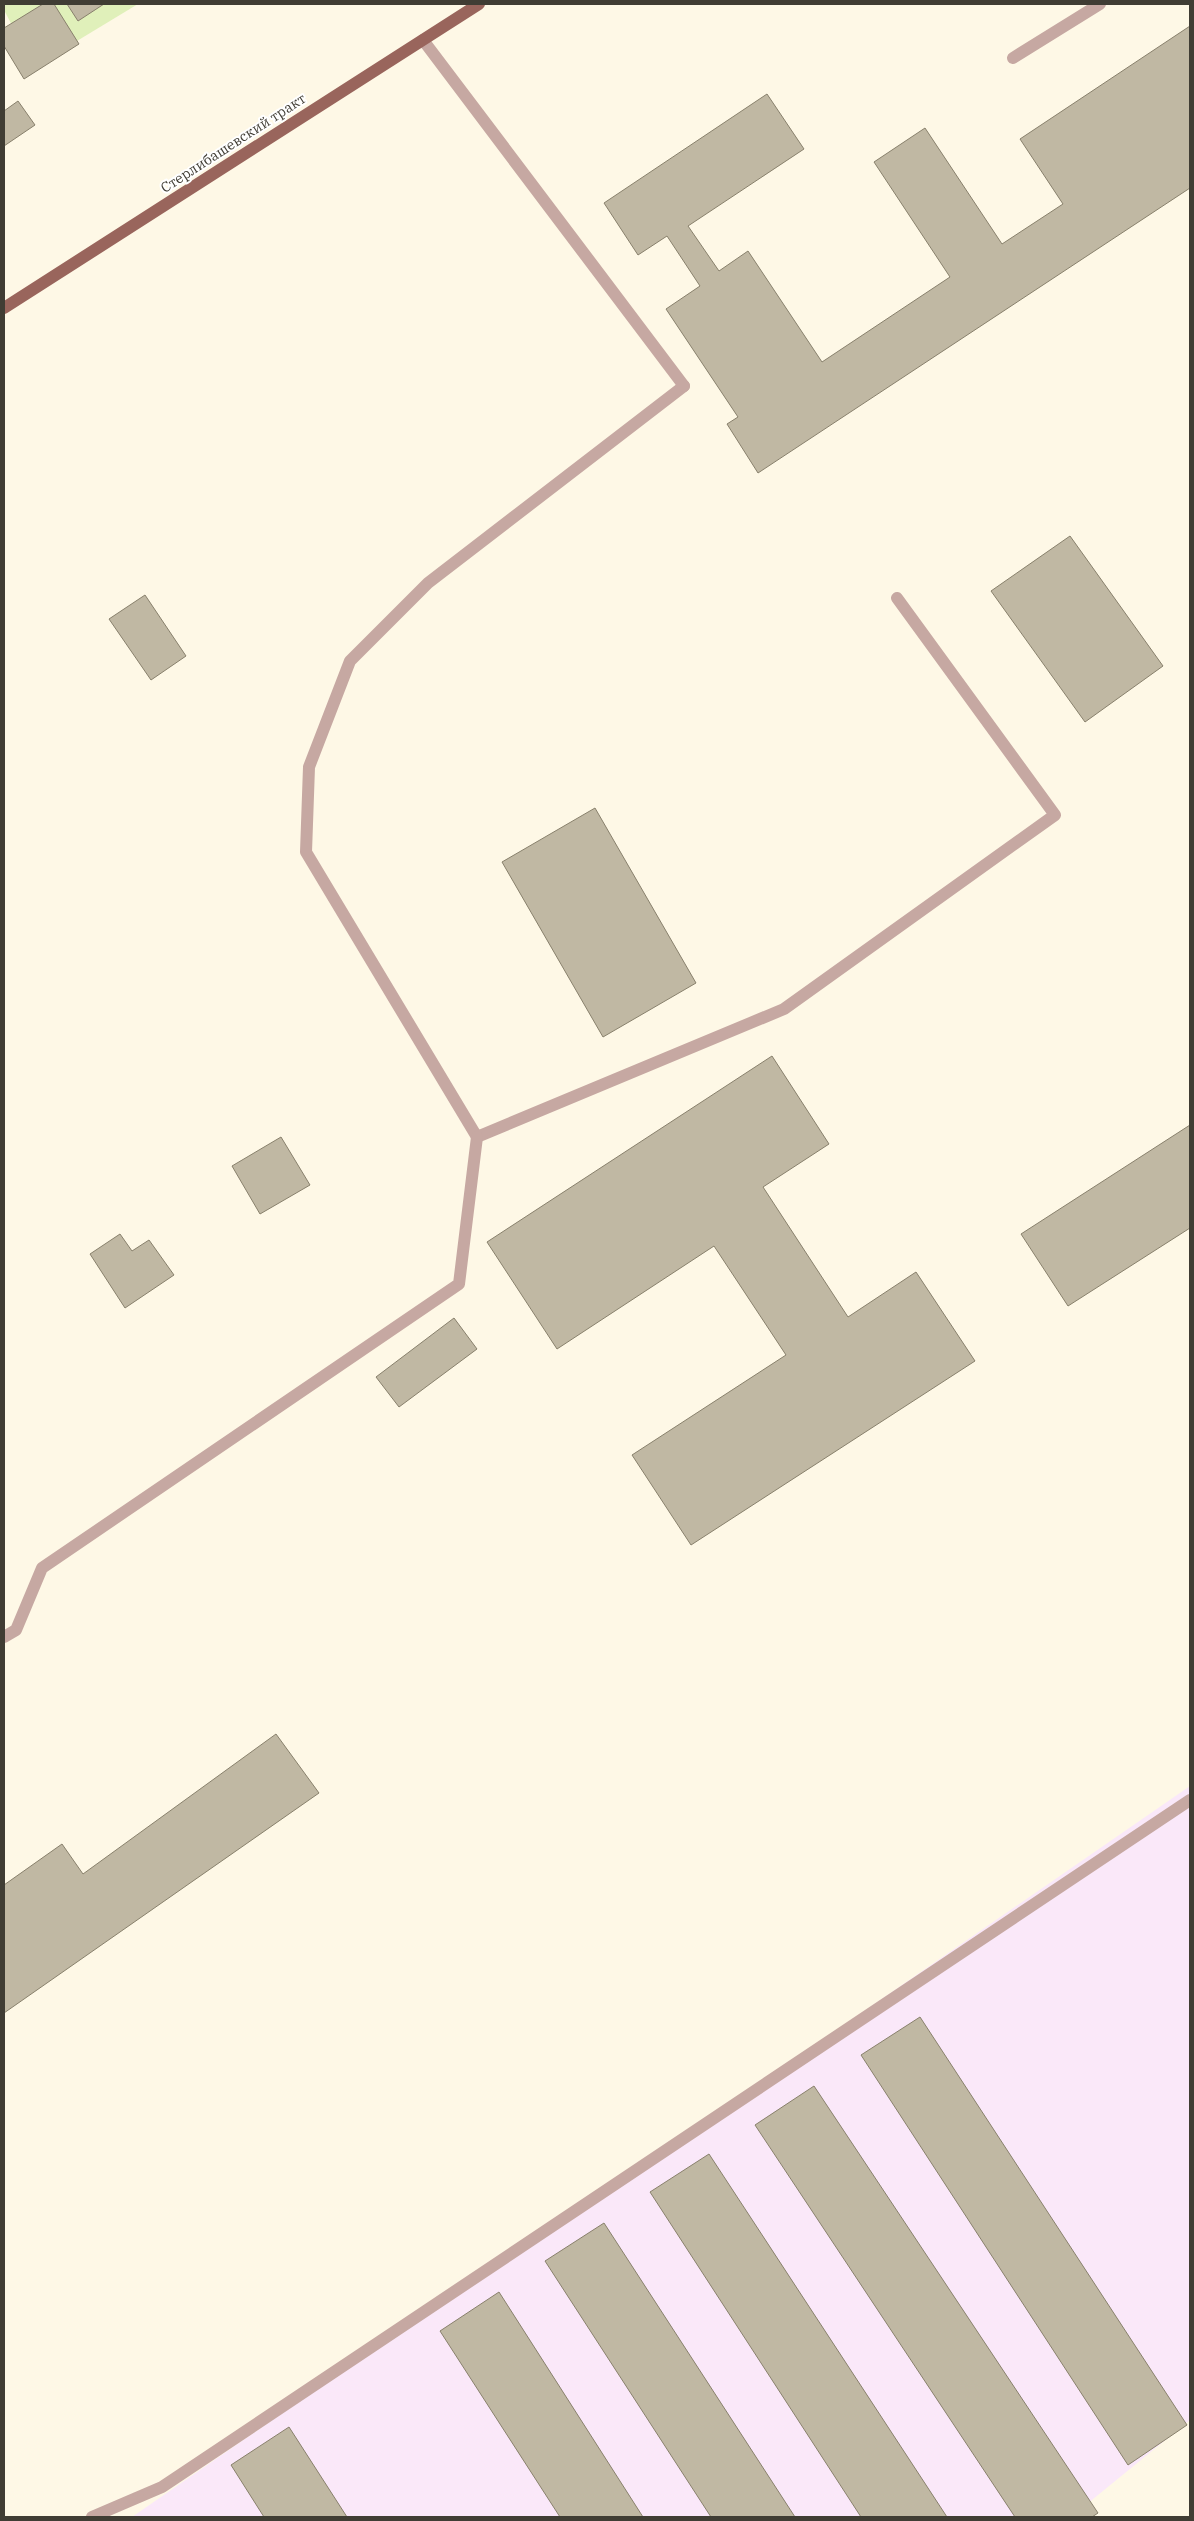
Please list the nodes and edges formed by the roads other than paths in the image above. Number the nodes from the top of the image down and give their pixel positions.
1 (479, 4) edge
2 (1100, 4) edge
3 (423, 40) junction
4 (1013, 58) dead end
5 (4, 308) edge
6 (897, 598) dead end
7 (477, 1137) junction
8 (4, 1637) edge
9 (1190, 1800) edge
10 (92, 2517) edge

1 - 3 main road, Стерлибашевский тракт
2 - 4 street
3 - 5 main road, Стерлибашевский тракт
3 - 7 street
6 - 7 street
7 - 8 street
9 - 10 street

